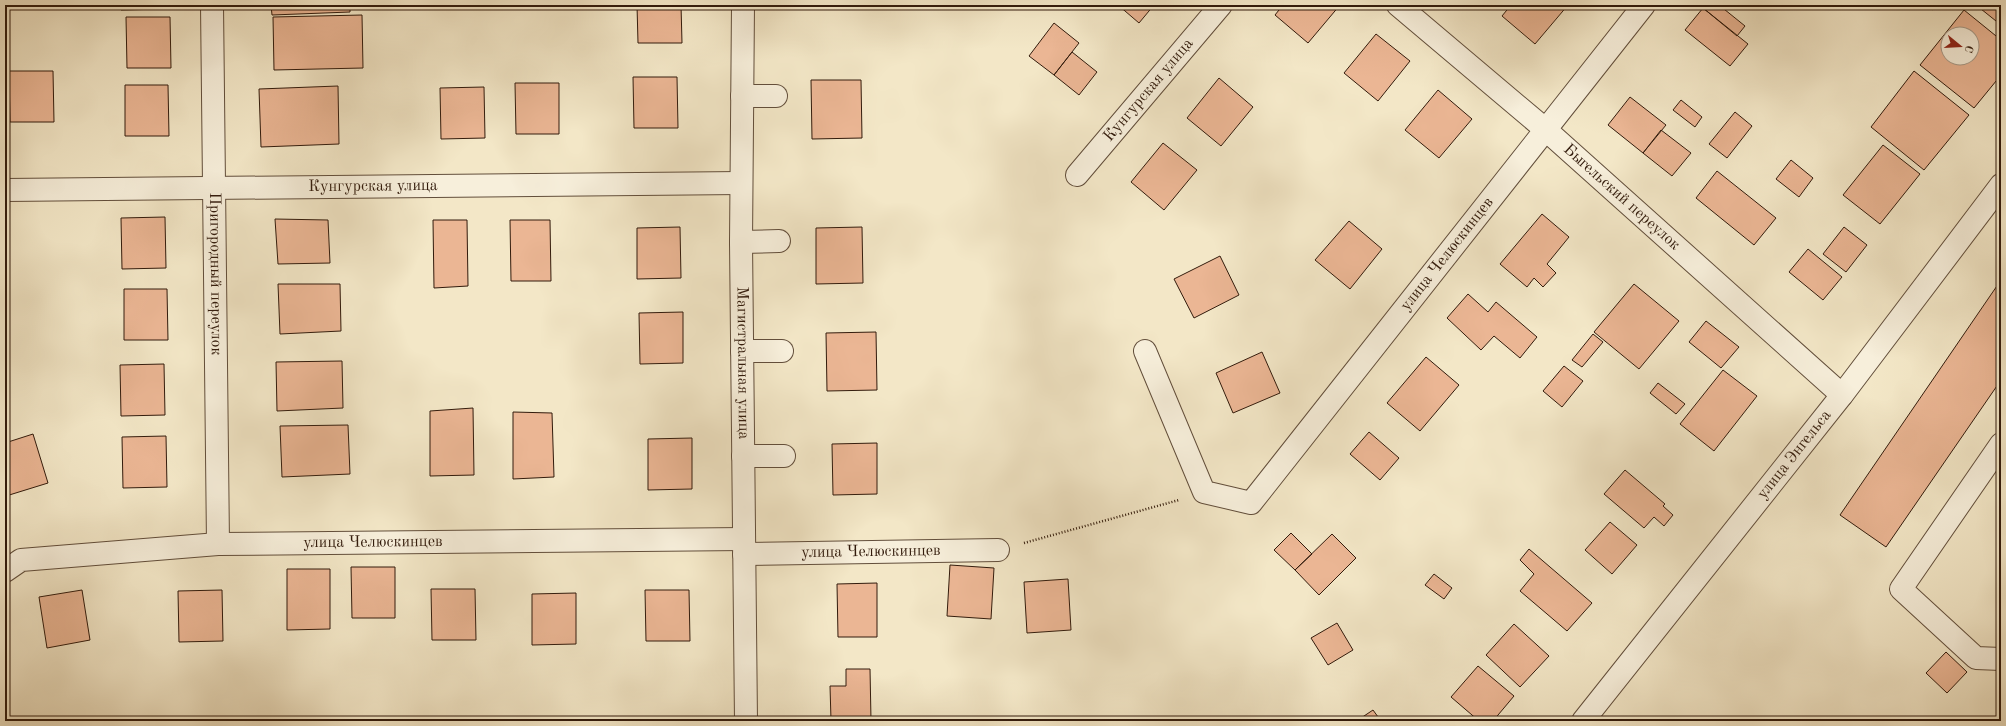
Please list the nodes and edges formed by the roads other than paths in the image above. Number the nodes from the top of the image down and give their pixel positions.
1 (212, 5) edge
2 (743, 5) edge
3 (1221, 5) edge
4 (1398, 5) edge
5 (1644, 5) edge
6 (742, 96) junction
7 (776, 96) dead end
8 (1546, 130) junction
9 (1077, 175) dead end
10 (741, 183) junction
11 (2001, 185) edge
12 (213, 188) junction
13 (5, 190) edge
14 (779, 241) dead end
15 (741, 242) junction
16 (742, 351) junction
17 (782, 351) dead end
18 (1145, 351) dead end
19 (1842, 396) junction
20 (2001, 444) edge
21 (743, 456) junction
22 (784, 456) dead end
23 (218, 544) junction
24 (744, 546) junction
25 (998, 550) road end
26 (5, 571) edge
27 (2001, 659) edge
28 (746, 721) edge
29 (1583, 721) edge

1 - 12 street, Пригородный переулок
2 - 6 street, Магистральная улица
3 - 9 street, Кунгурская улица
4 - 8 street, Быгельский переулок
5 - 8 street, улица Челюскинцев
6 - 7 street
6 - 10 street, Магистральная улица
8 - 18 street, улица Челюскинцев
8 - 19 street, Быгельский переулок
10 - 12 street, Кунгурская улица
10 - 15 street, Магистральная улица
11 - 19 street, улица Энгельса
12 - 13 street, Кунгурская улица
12 - 23 street, Пригородный переулок
14 - 15 street
15 - 16 street, Магистральная улица
16 - 17 street
16 - 21 street, Магистральная улица
19 - 29 street, улица Энгельса
20 - 27 street
21 - 22 street
21 - 24 street, Магистральная улица
23 - 24 street, улица Челюскинцев
23 - 26 street, улица Челюскинцев
24 - 25 street, улица Челюскинцев
24 - 28 street, Магистральная улица

